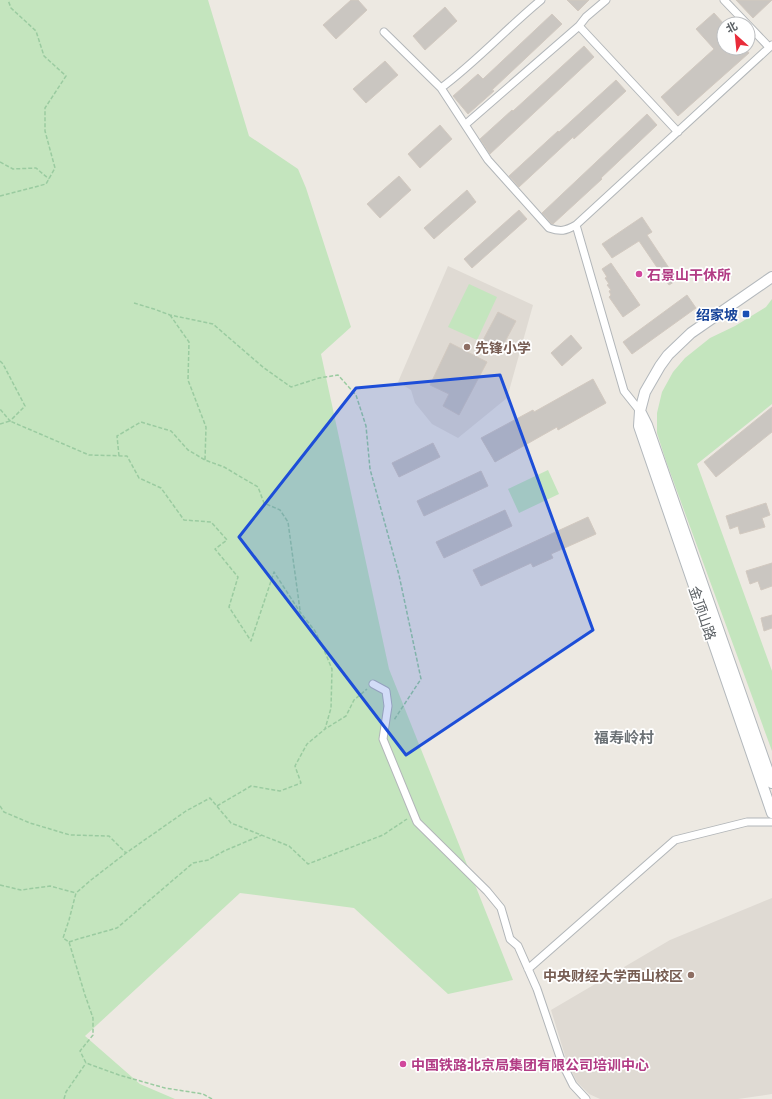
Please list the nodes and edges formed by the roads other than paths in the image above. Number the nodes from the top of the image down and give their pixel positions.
1 (541, 0) edge
2 (606, 0) edge
3 (724, 0) edge
4 (740, 16) edge
5 (578, 26) junction
6 (384, 32) dead end
7 (756, 32) edge
8 (771, 46) edge
9 (441, 88) junction
10 (466, 124) dead end
11 (678, 132) junction
12 (576, 225) junction
13 (772, 277) edge
14 (640, 411) junction
15 (373, 684) road end
16 (772, 783) edge
17 (772, 814) edge
18 (772, 822) edge
19 (528, 969) junction
20 (586, 1099) edge

1 - 9 street
2 - 5 street
3 - 4 street
5 - 10 street
5 - 11 street
6 - 9 street
7 - 8 street
8 - 11 street
9 - 12 street
11 - 12 street
12 - 14 street
13 - 14 street, 金顶山路
14 - 16 street, 金顶山路
14 - 17 street, 金顶山路
15 - 19 street
18 - 19 street
19 - 20 street

